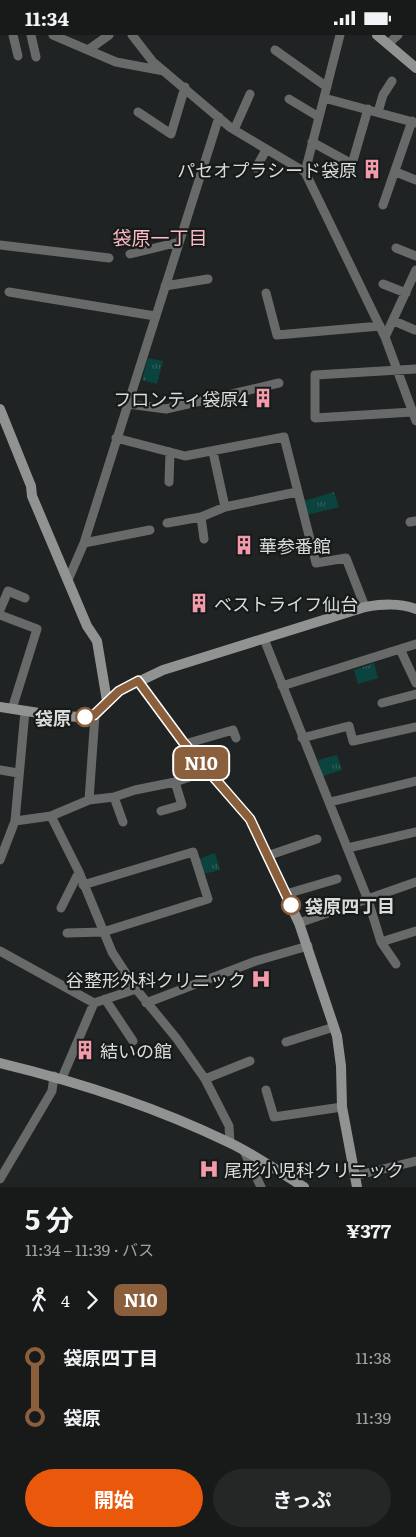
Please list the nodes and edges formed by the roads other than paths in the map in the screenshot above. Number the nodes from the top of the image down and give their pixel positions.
1 (13, 35) edge
2 (31, 35) edge
3 (54, 35) edge
4 (108, 35) edge
5 (132, 35) edge
6 (340, 35) edge
7 (377, 35) edge
8 (398, 35) edge
9 (388, 44) junction
10 (88, 50) junction
11 (276, 50) dead end
12 (18, 56) dead end
13 (36, 57) dead end
14 (416, 68) edge
15 (164, 71) junction
16 (392, 81) dead end
17 (185, 87) junction
18 (327, 87) junction
19 (250, 94) dead end
20 (324, 98) junction
21 (289, 99) dead end
22 (368, 109) junction
23 (138, 112) dead end
24 (378, 112) junction
25 (219, 117) junction
26 (319, 117) junction
27 (414, 122) edge
28 (234, 130) junction
29 (312, 141) junction
30 (266, 150) junction
31 (256, 168) dead end
32 (304, 172) junction
33 (396, 172) junction
34 (416, 180) edge
35 (383, 205) dead end
36 (179, 242) junction
37 (0, 245) edge
38 (396, 248) dead end
39 (130, 254) dead end
40 (416, 256) edge
41 (109, 258) dead end
42 (416, 270) edge
43 (208, 279) dead end
44 (383, 284) dead end
45 (165, 286) junction
46 (9, 292) dead end
47 (266, 293) dead end
48 (406, 293) junction
49 (155, 316) junction
50 (394, 321) junction
51 (380, 326) junction
52 (415, 329) edge
53 (385, 337) junction
54 (416, 369) edge
55 (398, 370) junction
56 (279, 383) dead end
57 (128, 403) junction
58 (0, 409) edge
59 (412, 412) junction
60 (416, 421) edge
61 (116, 438) junction
62 (170, 452) junction
63 (212, 453) junction
64 (169, 482) dead end
65 (297, 492) junction
66 (225, 507) junction
67 (201, 517) junction
68 (167, 523) dead end
69 (150, 531) dead end
70 (204, 539) dead end
71 (84, 543) junction
72 (68, 580) junction
73 (25, 598) dead end
74 (365, 607) junction
75 (416, 609) edge
76 (0, 610) edge
77 (0, 615) edge
78 (264, 639) junction
79 (416, 644) edge
80 (400, 649) junction
81 (138, 681) junction
82 (416, 683) edge
83 (282, 686) junction
84 (416, 694) edge
85 (106, 701) junction
86 (382, 703) dead end
87 (0, 707) edge
88 (12, 709) junction
89 (25, 711) junction
90 (94, 715) junction
91 (416, 727) edge
92 (236, 738) dead end
93 (302, 738) junction
94 (185, 744) junction
95 (0, 770) edge
96 (207, 771) junction
97 (18, 773) junction
98 (416, 781) edge
99 (176, 782) junction
100 (114, 797) junction
101 (89, 800) junction
102 (330, 802) junction
103 (161, 811) dead end
104 (51, 816) junction
105 (15, 821) junction
106 (123, 822) dead end
107 (416, 832) edge
108 (317, 839) dead end
109 (348, 848) junction
110 (268, 856) junction
111 (0, 861) edge
112 (79, 872) junction
113 (337, 879) dead end
114 (416, 882) edge
115 (84, 885) junction
116 (286, 894) junction
117 (368, 901) junction
118 (61, 908) dead end
119 (299, 923) junction
120 (416, 931) edge
121 (103, 932) junction
122 (67, 933) dead end
123 (381, 942) junction
124 (308, 946) junction
125 (0, 951) edge
126 (396, 964) dead end
127 (136, 989) junction
128 (104, 999) junction
129 (94, 1003) junction
130 (146, 1003) junction
131 (334, 1027) junction
132 (133, 1041) dead end
133 (286, 1042) dead end
134 (250, 1061) dead end
135 (0, 1063) edge
136 (58, 1077) junction
137 (205, 1079) junction
138 (266, 1090) dead end
139 (342, 1107) junction
140 (230, 1143) junction
141 (244, 1151) junction
142 (416, 1161) edge
143 (0, 1179) edge
144 (356, 1182) edge
145 (261, 1187) edge
146 (304, 1187) edge

1 - 12 street
2 - 13 street
3 - 10 street
4 - 10 street
5 - 15 street
6 - 18 street
7 - 9 street
8 - 9 street
9 - 14 street
10 - 15 street
11 - 18 street
15 - 17 street
16 - 24 street
17 - 23 street
17 - 25 street
18 - 20 street
19 - 28 street
20 - 22 street
20 - 26 street
21 - 26 street
22 - 24 street
22 - 29 street
24 - 27 street
25 - 28 street
25 - 36 street
26 - 29 street
27 - 33 street
28 - 30 street
29 - 32 street
30 - 31 street
30 - 32 street
32 - 51 street
33 - 34 street
33 - 35 street
36 - 39 street
36 - 45 street
37 - 41 street
38 - 40 street
42 - 48 street
43 - 45 street
44 - 48 street
45 - 49 street
46 - 49 street
47 - 51 street
48 - 50 street
49 - 57 street
50 - 52 street
50 - 53 street
51 - 53 street
53 - 55 street
54 - 55 street
55 - 59 street
55 - 59 street
56 - 57 street
57 - 61 street
58 - 72 street
59 - 60 street
61 - 62 street
61 - 71 street
62 - 63 street
62 - 64 street
63 - 65 street
63 - 66 street
65 - 66 street
65 - 74 street
66 - 67 street
67 - 68 street
67 - 70 street
69 - 71 street
71 - 72 street
72 - 85 street
73 - 76 street
74 - 75 street
74 - 78 street
77 - 88 street
78 - 81 street
78 - 83 street
79 - 80 street
80 - 82 street
80 - 83 street
81 - 85 street
81 - 94 street
83 - 93 street
84 - 86 street
85 - 90 street
87 - 88 street
88 - 89 street
89 - 90 street
89 - 97 street
90 - 101 street
91 - 93 street
92 - 94 street
93 - 102 street
94 - 96 street
95 - 97 street
96 - 99 street
96 - 110 street
97 - 105 street
98 - 102 street
99 - 100 street
99 - 103 street
100 - 101 street
100 - 106 street
101 - 104 street
102 - 109 street
104 - 105 street
104 - 112 street
105 - 111 street
107 - 109 street
108 - 110 street
109 - 117 street
110 - 116 street
112 - 115 street
112 - 118 street
113 - 116 street
114 - 117 street
115 - 121 street
115 - 121 street
116 - 119 street
117 - 119 street
117 - 123 street
119 - 124 street
120 - 123 street
121 - 122 street
121 - 127 street
123 - 126 street
124 - 130 street
124 - 131 street
125 - 129 street
127 - 128 street
127 - 130 street
128 - 129 street
128 - 132 street
129 - 136 street
130 - 137 street
131 - 133 street
131 - 139 street
134 - 137 street
135 - 136 street
136 - 140 street
136 - 143 street
137 - 140 street
138 - 139 street
139 - 144 street
140 - 141 street
141 - 145 street
141 - 146 street
142 - 144 street

